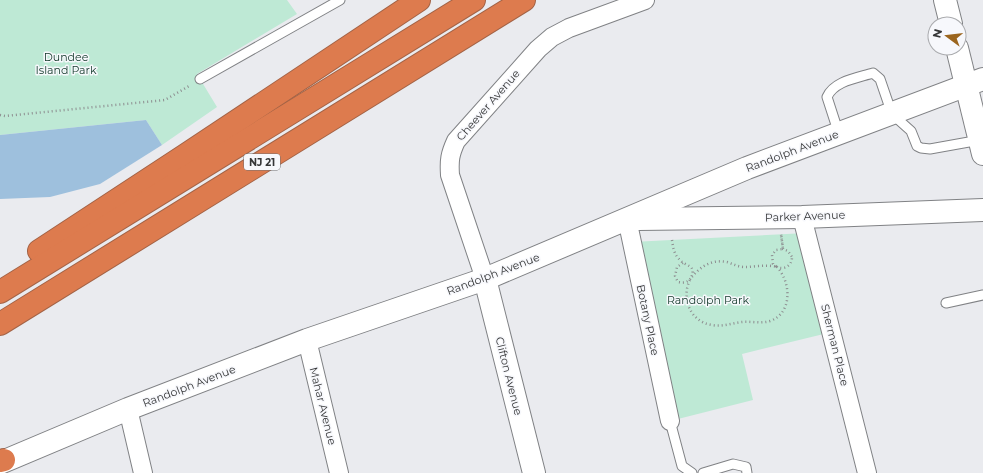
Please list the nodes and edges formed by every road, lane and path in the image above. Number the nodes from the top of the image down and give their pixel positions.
1 (340, 0) edge
2 (418, 0) edge
3 (474, 0) edge
4 (524, 0) edge
5 (645, 0) edge
6 (945, 0) edge
7 (949, 16) edge
8 (961, 56) edge
9 (200, 79) joint
10 (975, 82) edge
11 (892, 114) junction
12 (0, 115) edge
13 (839, 134) junction
14 (982, 145) edge
15 (983, 210) edge
16 (802, 217) junction
17 (626, 219) junction
18 (672, 240) dead end
19 (812, 253) junction
20 (792, 257) junction
21 (683, 263) junction
22 (777, 267) junction
23 (0, 276) edge
24 (691, 278) junction
25 (485, 279) junction
26 (0, 292) edge
27 (983, 295) edge
28 (946, 303) dead end
29 (0, 324) edge
30 (307, 340) junction
31 (128, 410) junction
32 (670, 421) joint
33 (1, 461) edge
34 (679, 470) edge
35 (143, 473) edge
36 (339, 473) edge
37 (534, 473) edge
38 (692, 473) edge
39 (703, 473) edge
40 (747, 473) edge
41 (867, 473) edge

1 - 9 lane
2 - 23 highway
3 - 26 highway, NJ 21
4 - 29 highway, NJ 21
5 - 25 street, Cheever Avenue
6 - 7 street
8 - 10 street
9 - 12 path
10 - 11 street, Randolph Avenue
10 - 14 street
11 - 13 street, Randolph Avenue
11 - 13 lane
11 - 14 lane
13 - 17 street, Randolph Avenue
15 - 16 street, Parker Avenue
16 - 17 street, Parker Avenue
16 - 19 street, Sherman Place
17 - 25 street, Randolph Avenue
17 - 32 street, Botany Place
18 - 21 path
19 - 20 path
19 - 41 street, Sherman Place
20 - 22 path
20 - 22 path
21 - 24 path
21 - 24 path
22 - 24 path
22 - 24 path
25 - 30 street, Randolph Avenue
25 - 37 street, Clifton Avenue
27 - 28 lane
30 - 31 street, Randolph Avenue
30 - 36 street, Mahar Avenue
31 - 33 street, Randolph Avenue
31 - 35 street
32 - 34 lane
34 - 38 lane
39 - 40 lane

